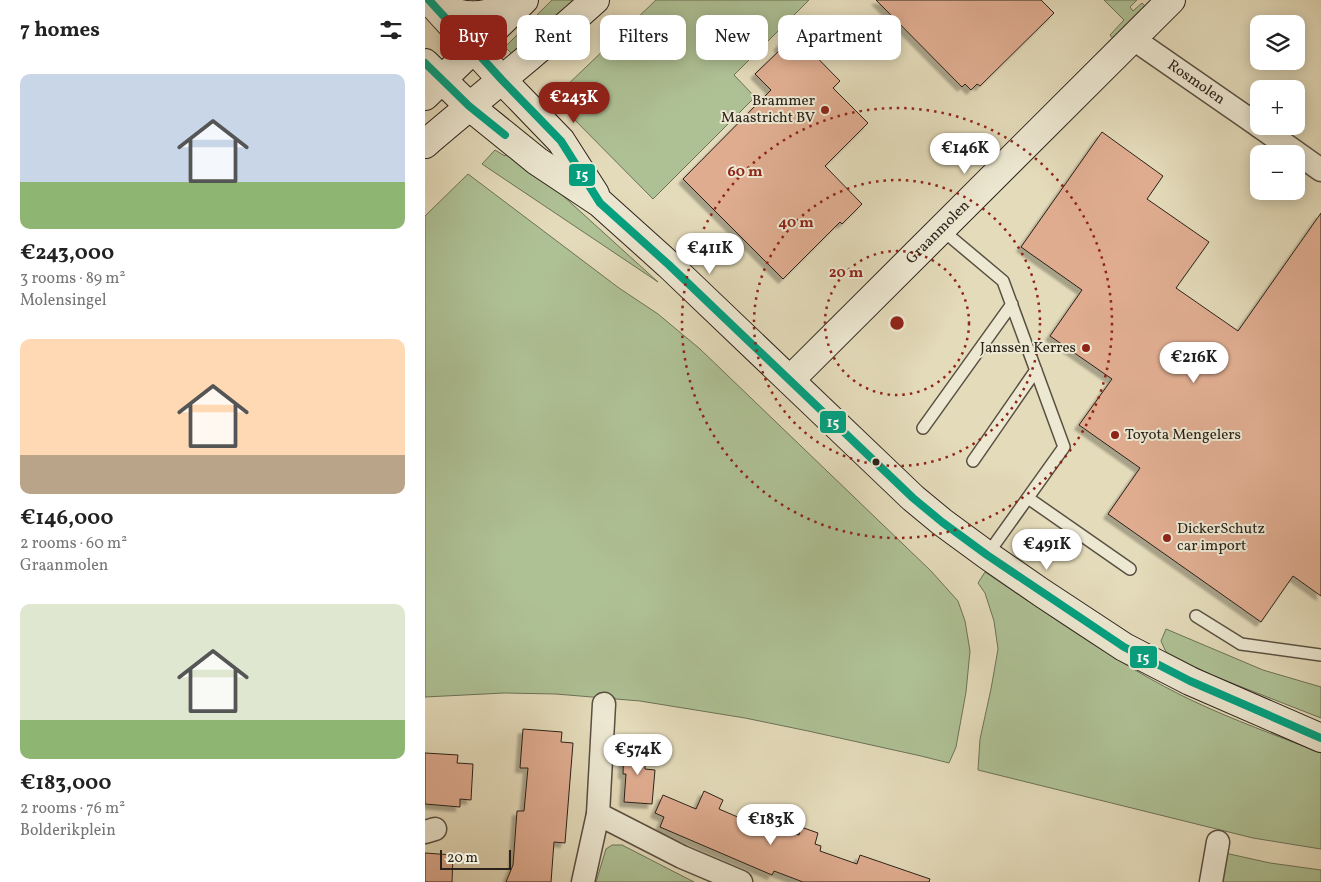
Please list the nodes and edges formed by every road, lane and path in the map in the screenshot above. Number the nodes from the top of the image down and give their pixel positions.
1 (430, 0) edge
2 (522, 0) edge
3 (595, 0) edge
4 (1171, 0) edge
5 (443, 15) edge
6 (507, 15) edge
7 (1132, 38) junction
8 (459, 60) edge
9 (484, 60) edge
10 (431, 80) edge
11 (502, 80) junction
12 (469, 106) junction
13 (1250, 120) edge
14 (1272, 135) edge
15 (425, 144) edge
16 (1321, 170) edge
17 (601, 203) junction
18 (941, 228) junction
19 (1011, 304) junction
20 (1036, 370) junction
21 (790, 380) junction
22 (923, 428) dead end
23 (973, 461) dead end
24 (1029, 498) junction
25 (987, 555) junction
26 (1130, 569) dead end
27 (1196, 616) dead end
28 (1321, 655) edge
29 (604, 704) dead end
30 (1321, 738) edge
31 (598, 814) junction
32 (1218, 842) dead end
33 (583, 882) edge
34 (741, 882) edge
35 (1211, 882) edge

1 - 2 street
1 - 5 street
2 - 6 street
3 - 11 street
4 - 7 street, Graanmolen
7 - 13 street, Rosmolen
7 - 18 street, Graanmolen
8 - 10 street
9 - 11 street
10 - 12 street
11 - 12 street
11 - 17 street
12 - 15 street
12 - 17 street
14 - 16 street, Rosmolen
17 - 21 street
18 - 19 lane
18 - 21 street, Graanmolen
19 - 20 lane
19 - 22 lane
20 - 23 lane
20 - 24 lane
21 - 25 street
24 - 25 lane
24 - 26 lane
25 - 30 street
27 - 28 lane
29 - 31 street
31 - 33 street
31 - 34 street
32 - 35 street

